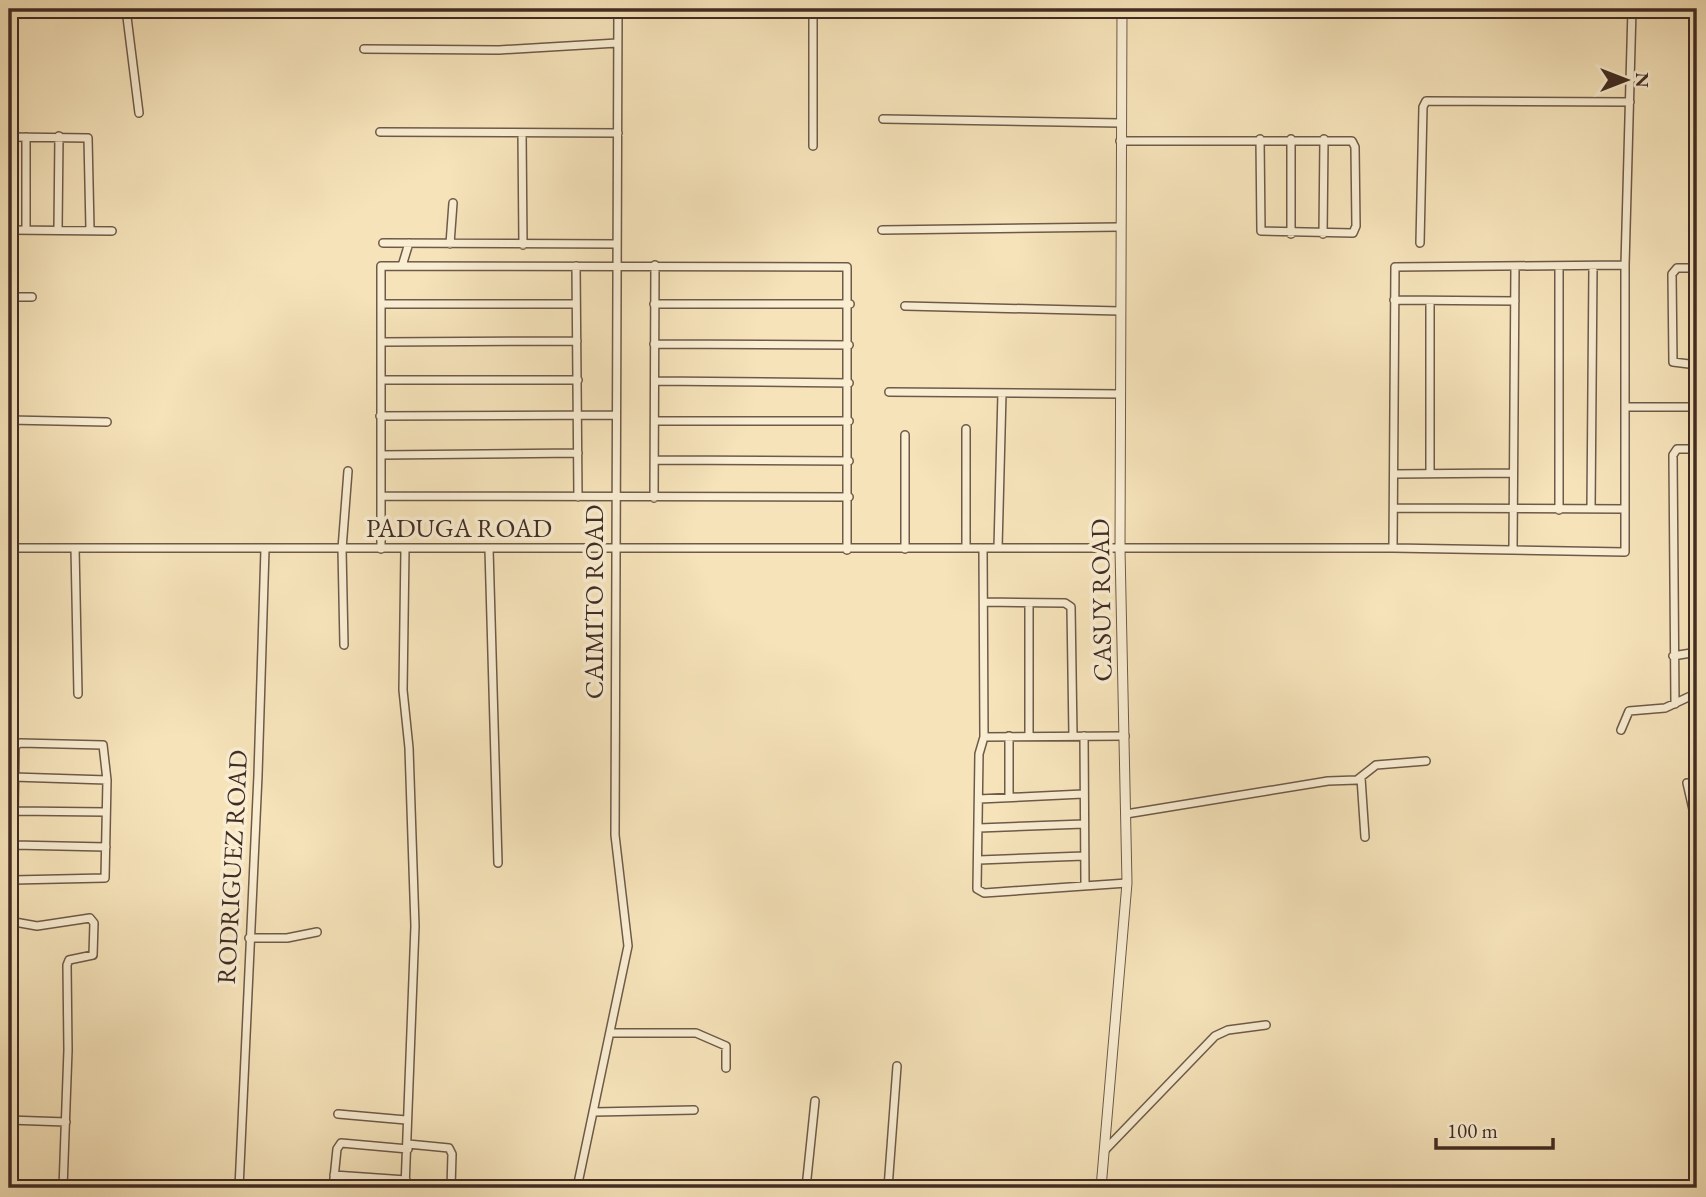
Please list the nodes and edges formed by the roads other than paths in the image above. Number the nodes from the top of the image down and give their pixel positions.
1 (127, 9) edge
2 (618, 9) edge
3 (813, 9) edge
4 (1122, 9) edge
5 (1632, 9) edge
6 (617, 43) junction
7 (364, 49) dead end
8 (1630, 102) junction
9 (139, 113) dead end
10 (883, 118) dead end
11 (1120, 122) junction
12 (380, 132) dead end
13 (522, 133) junction
14 (618, 133) junction
15 (59, 136) junction
16 (9, 137) edge
17 (26, 137) junction
18 (1260, 139) junction
19 (1291, 139) junction
20 (1324, 139) junction
21 (1120, 141) junction
22 (813, 146) dead end
23 (453, 204) dead end
24 (1120, 227) junction
25 (58, 229) junction
26 (90, 229) junction
27 (881, 229) dead end
28 (9, 230) edge
29 (26, 230) junction
30 (112, 231) dead end
31 (1291, 233) junction
32 (1323, 234) junction
33 (383, 243) dead end
34 (409, 243) junction
35 (1420, 243) dead end
36 (450, 244) junction
37 (617, 244) junction
38 (523, 245) junction
39 (617, 265) junction
40 (655, 265) junction
41 (1515, 265) junction
42 (1625, 265) junction
43 (402, 266) junction
44 (576, 266) junction
45 (1559, 266) junction
46 (1593, 266) junction
47 (1697, 268) edge
48 (9, 297) edge
49 (32, 297) dead end
50 (1394, 300) junction
51 (1430, 301) junction
52 (1515, 301) junction
53 (383, 304) junction
54 (576, 304) junction
55 (654, 304) junction
56 (850, 304) junction
57 (905, 306) dead end
58 (1120, 311) junction
59 (577, 341) junction
60 (382, 342) junction
61 (654, 344) junction
62 (849, 345) junction
63 (1697, 365) edge
64 (382, 380) junction
65 (578, 380) junction
66 (655, 381) junction
67 (849, 383) junction
68 (889, 393) dead end
69 (1002, 393) junction
70 (1121, 394) junction
71 (1625, 407) junction
72 (1697, 407) edge
73 (616, 415) junction
74 (380, 416) junction
75 (578, 416) junction
76 (9, 420) edge
77 (655, 421) junction
78 (849, 421) junction
79 (107, 422) dead end
80 (967, 429) dead end
81 (905, 435) dead end
82 (1697, 449) edge
83 (578, 453) junction
84 (381, 455) junction
85 (655, 460) junction
86 (849, 461) junction
87 (348, 471) dead end
88 (1430, 473) junction
89 (1513, 473) junction
90 (1394, 474) junction
91 (382, 496) junction
92 (578, 497) junction
93 (615, 497) junction
94 (849, 497) junction
95 (654, 498) junction
96 (1394, 508) junction
97 (1591, 509) junction
98 (1625, 509) junction
99 (1513, 510) junction
100 (1559, 510) junction
101 (9, 548) edge
102 (75, 548) junction
103 (616, 548) junction
104 (966, 548) junction
105 (983, 548) junction
106 (998, 548) junction
107 (1393, 548) junction
108 (265, 549) junction
109 (342, 549) junction
110 (381, 549) junction
111 (405, 549) junction
112 (489, 549) junction
113 (905, 549) junction
114 (1120, 549) junction
115 (1513, 549) junction
116 (848, 550) junction
117 (985, 602) junction
118 (1029, 603) junction
119 (344, 645) dead end
120 (1697, 652) edge
121 (1673, 656) junction
122 (1697, 693) edge
123 (78, 694) dead end
124 (1675, 704) junction
125 (1621, 730) dead end
126 (1009, 736) junction
127 (1029, 736) junction
128 (1073, 736) junction
129 (1084, 736) junction
130 (1125, 736) junction
131 (984, 737) junction
132 (1426, 761) dead end
133 (13, 777) junction
134 (1361, 778) junction
135 (107, 780) junction
136 (1687, 783) dead end
137 (1083, 794) junction
138 (1009, 797) junction
139 (979, 799) junction
140 (13, 811) junction
141 (106, 812) junction
142 (1126, 814) junction
143 (1084, 824) junction
144 (1697, 827) edge
145 (979, 828) junction
146 (1365, 837) dead end
147 (14, 845) junction
148 (106, 847) junction
149 (1084, 856) junction
150 (979, 860) junction
151 (498, 863) dead end
152 (13, 880) junction
153 (1127, 883) junction
154 (1085, 884) junction
155 (9, 892) edge
156 (9, 921) edge
157 (317, 932) dead end
158 (249, 939) junction
159 (1266, 1025) dead end
160 (611, 1033) junction
161 (897, 1066) dead end
162 (726, 1068) dead end
163 (816, 1101) dead end
164 (694, 1110) dead end
165 (594, 1112) junction
166 (338, 1114) dead end
167 (9, 1120) edge
168 (406, 1120) junction
169 (66, 1122) junction
170 (408, 1147) junction
171 (1104, 1152) junction
172 (334, 1175) junction
173 (155, 1184) dead end
174 (405, 1184) edge
175 (239, 1186) edge
176 (63, 1188) edge
177 (333, 1188) edge
178 (451, 1188) edge
179 (577, 1188) edge
180 (806, 1188) edge
181 (888, 1188) edge
182 (1101, 1188) edge

1 - 9 street
2 - 6 street, CAIMITO ROAD
3 - 22 street
4 - 11 street, CASUY ROAD
5 - 8 street
6 - 7 street
6 - 14 street, CAIMITO ROAD
8 - 35 street
8 - 42 street
10 - 11 street
11 - 21 street, CASUY ROAD
12 - 13 street
13 - 14 street
13 - 38 street
14 - 37 street, CAIMITO ROAD
15 - 17 street
15 - 25 street
15 - 26 street
16 - 17 street
17 - 29 street
18 - 19 street
18 - 21 street
18 - 31 street
19 - 20 street
19 - 31 street
20 - 32 street
20 - 32 street
21 - 24 street, CASUY ROAD
23 - 36 street
24 - 27 street
24 - 58 street, CASUY ROAD
25 - 26 street
25 - 29 street
26 - 30 street
28 - 29 street
31 - 32 street
33 - 34 street
34 - 36 street
34 - 43 street
36 - 38 street
37 - 38 street
37 - 39 street, CAIMITO ROAD
39 - 40 street
39 - 44 street
39 - 73 street, CAIMITO ROAD
40 - 55 street
40 - 56 street
41 - 45 street
41 - 50 street
41 - 52 street
42 - 46 street
42 - 71 street
43 - 44 street
43 - 53 street
44 - 54 street
45 - 46 street
45 - 100 street
46 - 97 street
47 - 63 street
48 - 49 street
50 - 51 street
50 - 90 street
51 - 52 street
51 - 88 street
52 - 89 street
53 - 54 street
53 - 60 street
54 - 59 street
55 - 56 street
55 - 61 street
56 - 62 street
57 - 58 street
58 - 70 street, CASUY ROAD
59 - 60 street
59 - 65 street
60 - 64 street
61 - 62 street
61 - 66 street
62 - 67 street
64 - 65 street
64 - 74 street
65 - 75 street
66 - 67 street
66 - 77 street
67 - 78 street
68 - 69 street
69 - 70 street
69 - 106 street
70 - 114 street, CASUY ROAD
71 - 72 street
71 - 98 street
73 - 75 street
73 - 93 street, CAIMITO ROAD
74 - 75 street
74 - 84 street
75 - 83 street
76 - 79 street
77 - 78 street
77 - 85 street
78 - 86 street
80 - 104 street
81 - 113 street
82 - 121 street
83 - 84 street
83 - 92 street
84 - 91 street
85 - 86 street
85 - 95 street
86 - 94 street
87 - 109 street
88 - 89 street
88 - 90 street
89 - 99 street
90 - 96 street
91 - 92 street
91 - 110 street
92 - 93 street
93 - 95 street
93 - 103 street, CAIMITO ROAD
94 - 95 street
94 - 116 street
96 - 99 street
96 - 107 street
97 - 98 street
97 - 100 street
98 - 115 street, PADUGA ROAD
99 - 100 street
99 - 115 street
101 - 102 street, PADUGA ROAD
102 - 108 street, PADUGA ROAD
102 - 123 street
103 - 112 street, PADUGA ROAD
103 - 116 street, PADUGA ROAD
103 - 160 street, CAIMITO ROAD
104 - 105 street, PADUGA ROAD
104 - 113 street, PADUGA ROAD
105 - 106 street, PADUGA ROAD
105 - 117 street
106 - 114 street, PADUGA ROAD
107 - 114 street, PADUGA ROAD
107 - 115 street, PADUGA ROAD
108 - 109 street, PADUGA ROAD
108 - 158 street, RODRIGUEZ ROAD
109 - 110 street, PADUGA ROAD
109 - 119 street
110 - 111 street, PADUGA ROAD
111 - 112 street, PADUGA ROAD
111 - 168 street
112 - 151 street
113 - 116 street, PADUGA ROAD
114 - 130 street, CASUY ROAD
117 - 118 street
117 - 131 street
118 - 127 street
118 - 128 street
120 - 121 street
121 - 124 street
122 - 124 street
124 - 125 street
126 - 127 street
126 - 131 street
126 - 138 street
127 - 128 street
128 - 129 street
129 - 130 street
129 - 137 street
130 - 142 street, CASUY ROAD
131 - 139 street
132 - 134 street
133 - 135 street
133 - 135 street
133 - 140 street
134 - 142 street
134 - 146 street
135 - 141 street
136 - 144 street
137 - 138 street
137 - 143 street
138 - 139 street
139 - 145 street
140 - 141 street
140 - 147 street
141 - 148 street
142 - 153 street, CASUY ROAD
143 - 145 street
143 - 149 street
145 - 150 street
147 - 148 street
147 - 152 street
148 - 152 street
149 - 150 street
149 - 154 street
150 - 154 street
152 - 155 street
153 - 154 street
153 - 171 street, CASUY ROAD
156 - 169 street
157 - 158 street
158 - 175 street, RODRIGUEZ ROAD
159 - 171 street
160 - 162 street
160 - 165 street, CAIMITO ROAD
161 - 181 street
163 - 180 street
164 - 165 street
165 - 179 street, CAIMITO ROAD
166 - 168 street
167 - 169 street
168 - 170 street
169 - 176 street
170 - 172 street
170 - 174 street
170 - 178 street
171 - 182 street, CASUY ROAD
172 - 174 street
172 - 177 street
173 - 175 street

